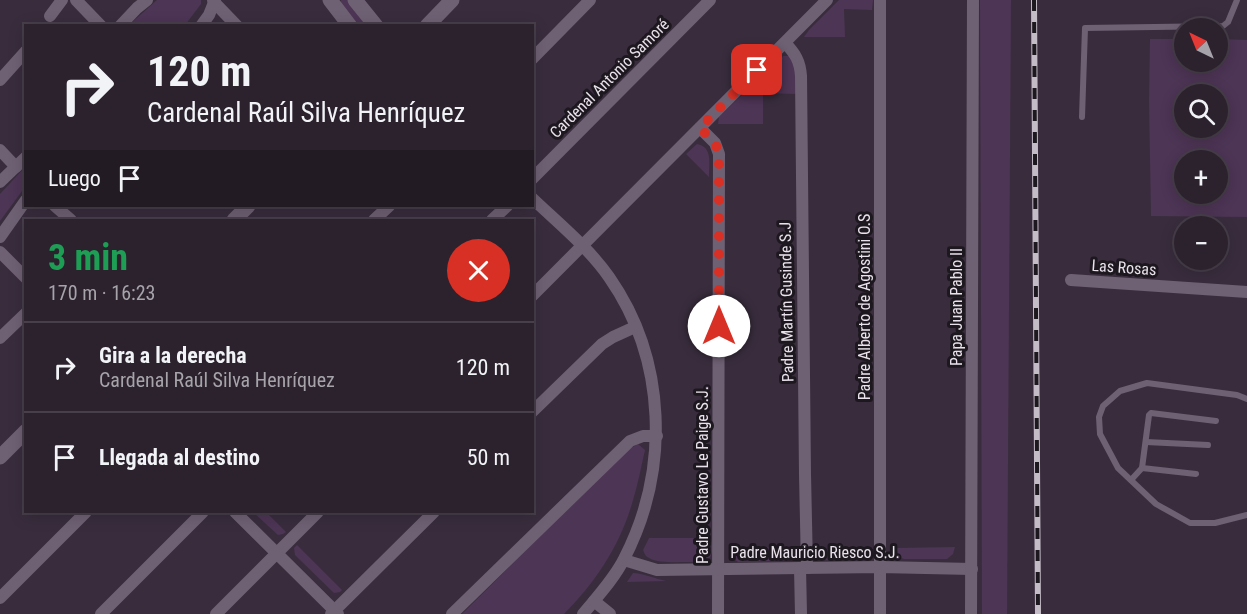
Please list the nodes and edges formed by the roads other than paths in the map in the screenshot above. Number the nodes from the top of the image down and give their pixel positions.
1 (62, 0) edge
2 (76, 0) edge
3 (147, 0) edge
4 (330, 0) edge
5 (355, 0) edge
6 (452, 0) edge
7 (590, 0) edge
8 (710, 0) edge
9 (827, 0) edge
10 (880, 0) edge
11 (973, 0) edge
12 (1237, 0) edge
13 (214, 1) edge
14 (50, 16) dead end
15 (100, 24) edge
16 (122, 24) edge
17 (202, 24) edge
18 (235, 24) edge
19 (348, 24) edge
20 (374, 24) edge
21 (429, 24) edge
22 (785, 43) junction
23 (534, 57) edge
24 (21, 67) edge
25 (0, 80) edge
26 (1082, 117) dead end
27 (700, 128) junction
28 (0, 150) edge
29 (24, 160) edge
30 (16, 167) junction
31 (534, 177) edge
32 (0, 182) edge
33 (534, 200) edge
34 (24, 203) edge
35 (56, 207) edge
36 (247, 207) edge
37 (388, 207) edge
38 (506, 207) edge
39 (70, 219) edge
40 (235, 219) edge
41 (375, 219) edge
42 (493, 219) edge
43 (0, 237) edge
44 (582, 246) junction
45 (0, 252) edge
46 (24, 276) edge
47 (1071, 280) dead end
48 (1247, 292) edge
49 (534, 294) edge
50 (24, 315) edge
51 (635, 327) junction
52 (0, 338) edge
53 (1247, 399) edge
54 (534, 410) edge
55 (1216, 421) dead end
56 (24, 433) edge
57 (657, 436) junction
58 (1146, 441) junction
59 (1208, 444) dead end
60 (0, 457) edge
61 (1142, 468) junction
62 (1196, 474) dead end
63 (1131, 480) junction
64 (85, 513) edge
65 (202, 513) edge
66 (237, 513) edge
67 (317, 513) edge
68 (433, 513) edge
69 (1247, 515) edge
70 (277, 553) junction
71 (624, 560) junction
72 (880, 567) junction
73 (718, 568) junction
74 (804, 568) junction
75 (972, 569) junction
76 (0, 598) edge
77 (594, 601) junction
78 (335, 613) edge
79 (101, 614) edge
80 (216, 614) edge
81 (452, 614) edge
82 (583, 614) edge
83 (610, 614) edge
84 (718, 614) edge
85 (801, 614) edge
86 (880, 614) edge
87 (971, 614) edge

1 - 14 street
2 - 15 street
3 - 16 street
4 - 19 street
5 - 20 street
6 - 21 street
7 - 23 street
8 - 31 street, Cardenal Antonio Samoré
9 - 22 street
10 - 72 street, Padre Alberto de Agostini O.S
11 - 75 street, Papa Juan Pablo II
12 - 26 lane
13 - 17 street
13 - 18 street
22 - 27 street
22 - 74 street, Padre Martín Gusinde S.J
24 - 25 street
27 - 44 street
27 - 73 street, Padre Gustavo Le Paige S.J.
28 - 30 street
29 - 30 street
30 - 32 street
33 - 44 street
34 - 43 street
35 - 39 street
36 - 40 street
37 - 41 street
38 - 42 street
44 - 49 street
44 - 51 street
45 - 46 street
47 - 48 street, Las Rosas
50 - 52 street
51 - 54 street
51 - 57 street
53 - 63 lane
55 - 58 lane
56 - 60 street
57 - 71 street
57 - 81 street
58 - 59 lane
58 - 61 lane
61 - 62 lane
61 - 63 lane
63 - 69 lane
64 - 76 street
65 - 79 street
66 - 70 street
67 - 70 street
68 - 78 street
70 - 78 street
70 - 80 street
71 - 73 street, Padre Mauricio Riesco S.J.
71 - 77 street
72 - 74 street, Padre Mauricio Riesco S.J.
72 - 75 street, Padre Mauricio Riesco S.J.
72 - 86 street, Padre Alberto de Agostini O.S
73 - 74 street, Padre Mauricio Riesco S.J.
73 - 84 street, Padre Gustavo Le Paige S.J.
74 - 85 street, Padre Martín Gusinde S.J
75 - 87 street, Papa Juan Pablo II
77 - 82 street
77 - 83 street

